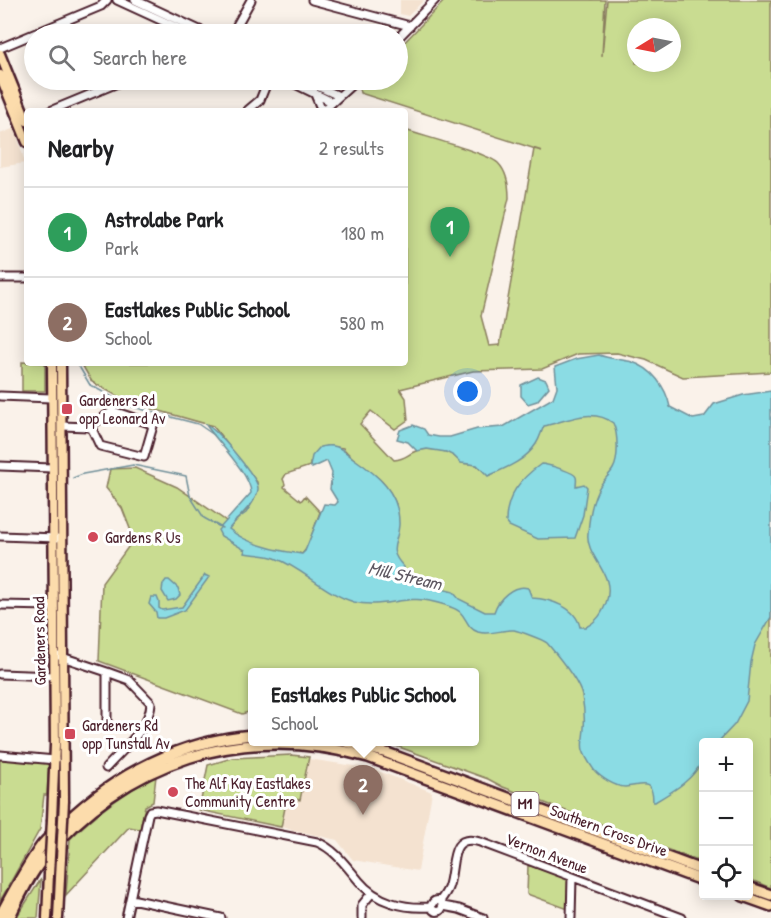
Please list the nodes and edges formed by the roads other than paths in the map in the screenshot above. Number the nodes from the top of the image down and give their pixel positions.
1 (106, 0) edge
2 (117, 0) edge
3 (135, 0) edge
4 (251, 0) edge
5 (312, 0) edge
6 (435, 0) edge
7 (58, 24) edge
8 (169, 24) edge
9 (187, 24) edge
10 (238, 24) edge
11 (402, 24) edge
12 (410, 26) edge
13 (24, 38) edge
14 (0, 48) edge
15 (0, 54) edge
16 (0, 75) edge
17 (101, 90) edge
18 (264, 90) edge
19 (310, 90) edge
20 (326, 90) edge
21 (346, 90) edge
22 (314, 92) junction
23 (339, 96) junction
24 (332, 102) junction
25 (57, 108) edge
26 (251, 108) edge
27 (321, 108) edge
28 (325, 108) edge
29 (24, 114) edge
30 (24, 135) edge
31 (0, 278) edge
32 (24, 278) edge
33 (52, 366) edge
34 (61, 366) edge
35 (0, 396) edge
36 (51, 398) junction
37 (62, 426) junction
38 (79, 426) junction
39 (0, 466) edge
40 (52, 468) junction
41 (0, 536) edge
42 (53, 537) junction
43 (63, 538) junction
44 (0, 605) edge
45 (53, 606) junction
46 (54, 655) junction
47 (64, 658) junction
48 (107, 672) junction
49 (0, 674) edge
50 (54, 676) junction
51 (107, 724) dead end
52 (248, 736) edge
53 (248, 744) edge
54 (319, 746) edge
55 (362, 746) edge
56 (0, 755) edge
57 (55, 760) junction
58 (106, 768) dead end
59 (699, 869) edge
60 (572, 877) junction
61 (699, 879) edge
62 (753, 889) edge
63 (371, 894) junction
64 (771, 895) edge
65 (130, 899) junction
66 (753, 900) edge
67 (441, 903) junction
68 (771, 906) edge
69 (432, 912) edge
70 (0, 916) edge
71 (9, 918) edge
72 (47, 918) edge
73 (58, 918) edge
74 (126, 918) edge
75 (221, 918) edge
76 (362, 918) edge
77 (483, 918) edge
78 (571, 918) edge
79 (682, 918) edge

1 - 7 street
2 - 8 street
3 - 9 street
4 - 10 street
5 - 11 street
6 - 12 street
13 - 14 street
15 - 29 main road
16 - 30 main road
17 - 25 street
18 - 26 street
19 - 22 street
20 - 23 street
21 - 23 street
22 - 24 street
22 - 27 street
23 - 24 street
24 - 28 street
31 - 32 street
33 - 36 main road, Gardeners Road
34 - 37 main road, Gardeners Road
35 - 36 street
36 - 40 main road, Gardeners Road
37 - 38 street
37 - 43 main road, Gardeners Road
38 - 38 street
39 - 40 street
40 - 42 main road, Gardeners Road
41 - 42 street
42 - 43 street
42 - 45 main road, Gardeners Road
43 - 47 main road, Gardeners Road
44 - 45 street
45 - 46 main road, Gardeners Road
46 - 47 street
46 - 50 main road, Gardeners Road
47 - 48 street
47 - 73 main road, Gardeners Road, bridge
48 - 51 street
48 - 58 street
49 - 50 street
50 - 57 main road, Gardeners Road
52 - 70 highway
53 - 71 highway, Southern Cross Drive / M1
54 - 61 highway, Southern Cross Drive / M1
55 - 59 highway, Southern Cross Drive / M1
56 - 57 street
57 - 72 main road, Gardeners Road, bridge
60 - 67 street, Vernon Avenue
60 - 78 street
60 - 79 street, Vernon Avenue
62 - 64 highway
63 - 65 street
63 - 69 street
63 - 76 street
65 - 74 street
65 - 75 street
66 - 68 highway
67 - 69 street
67 - 77 street

